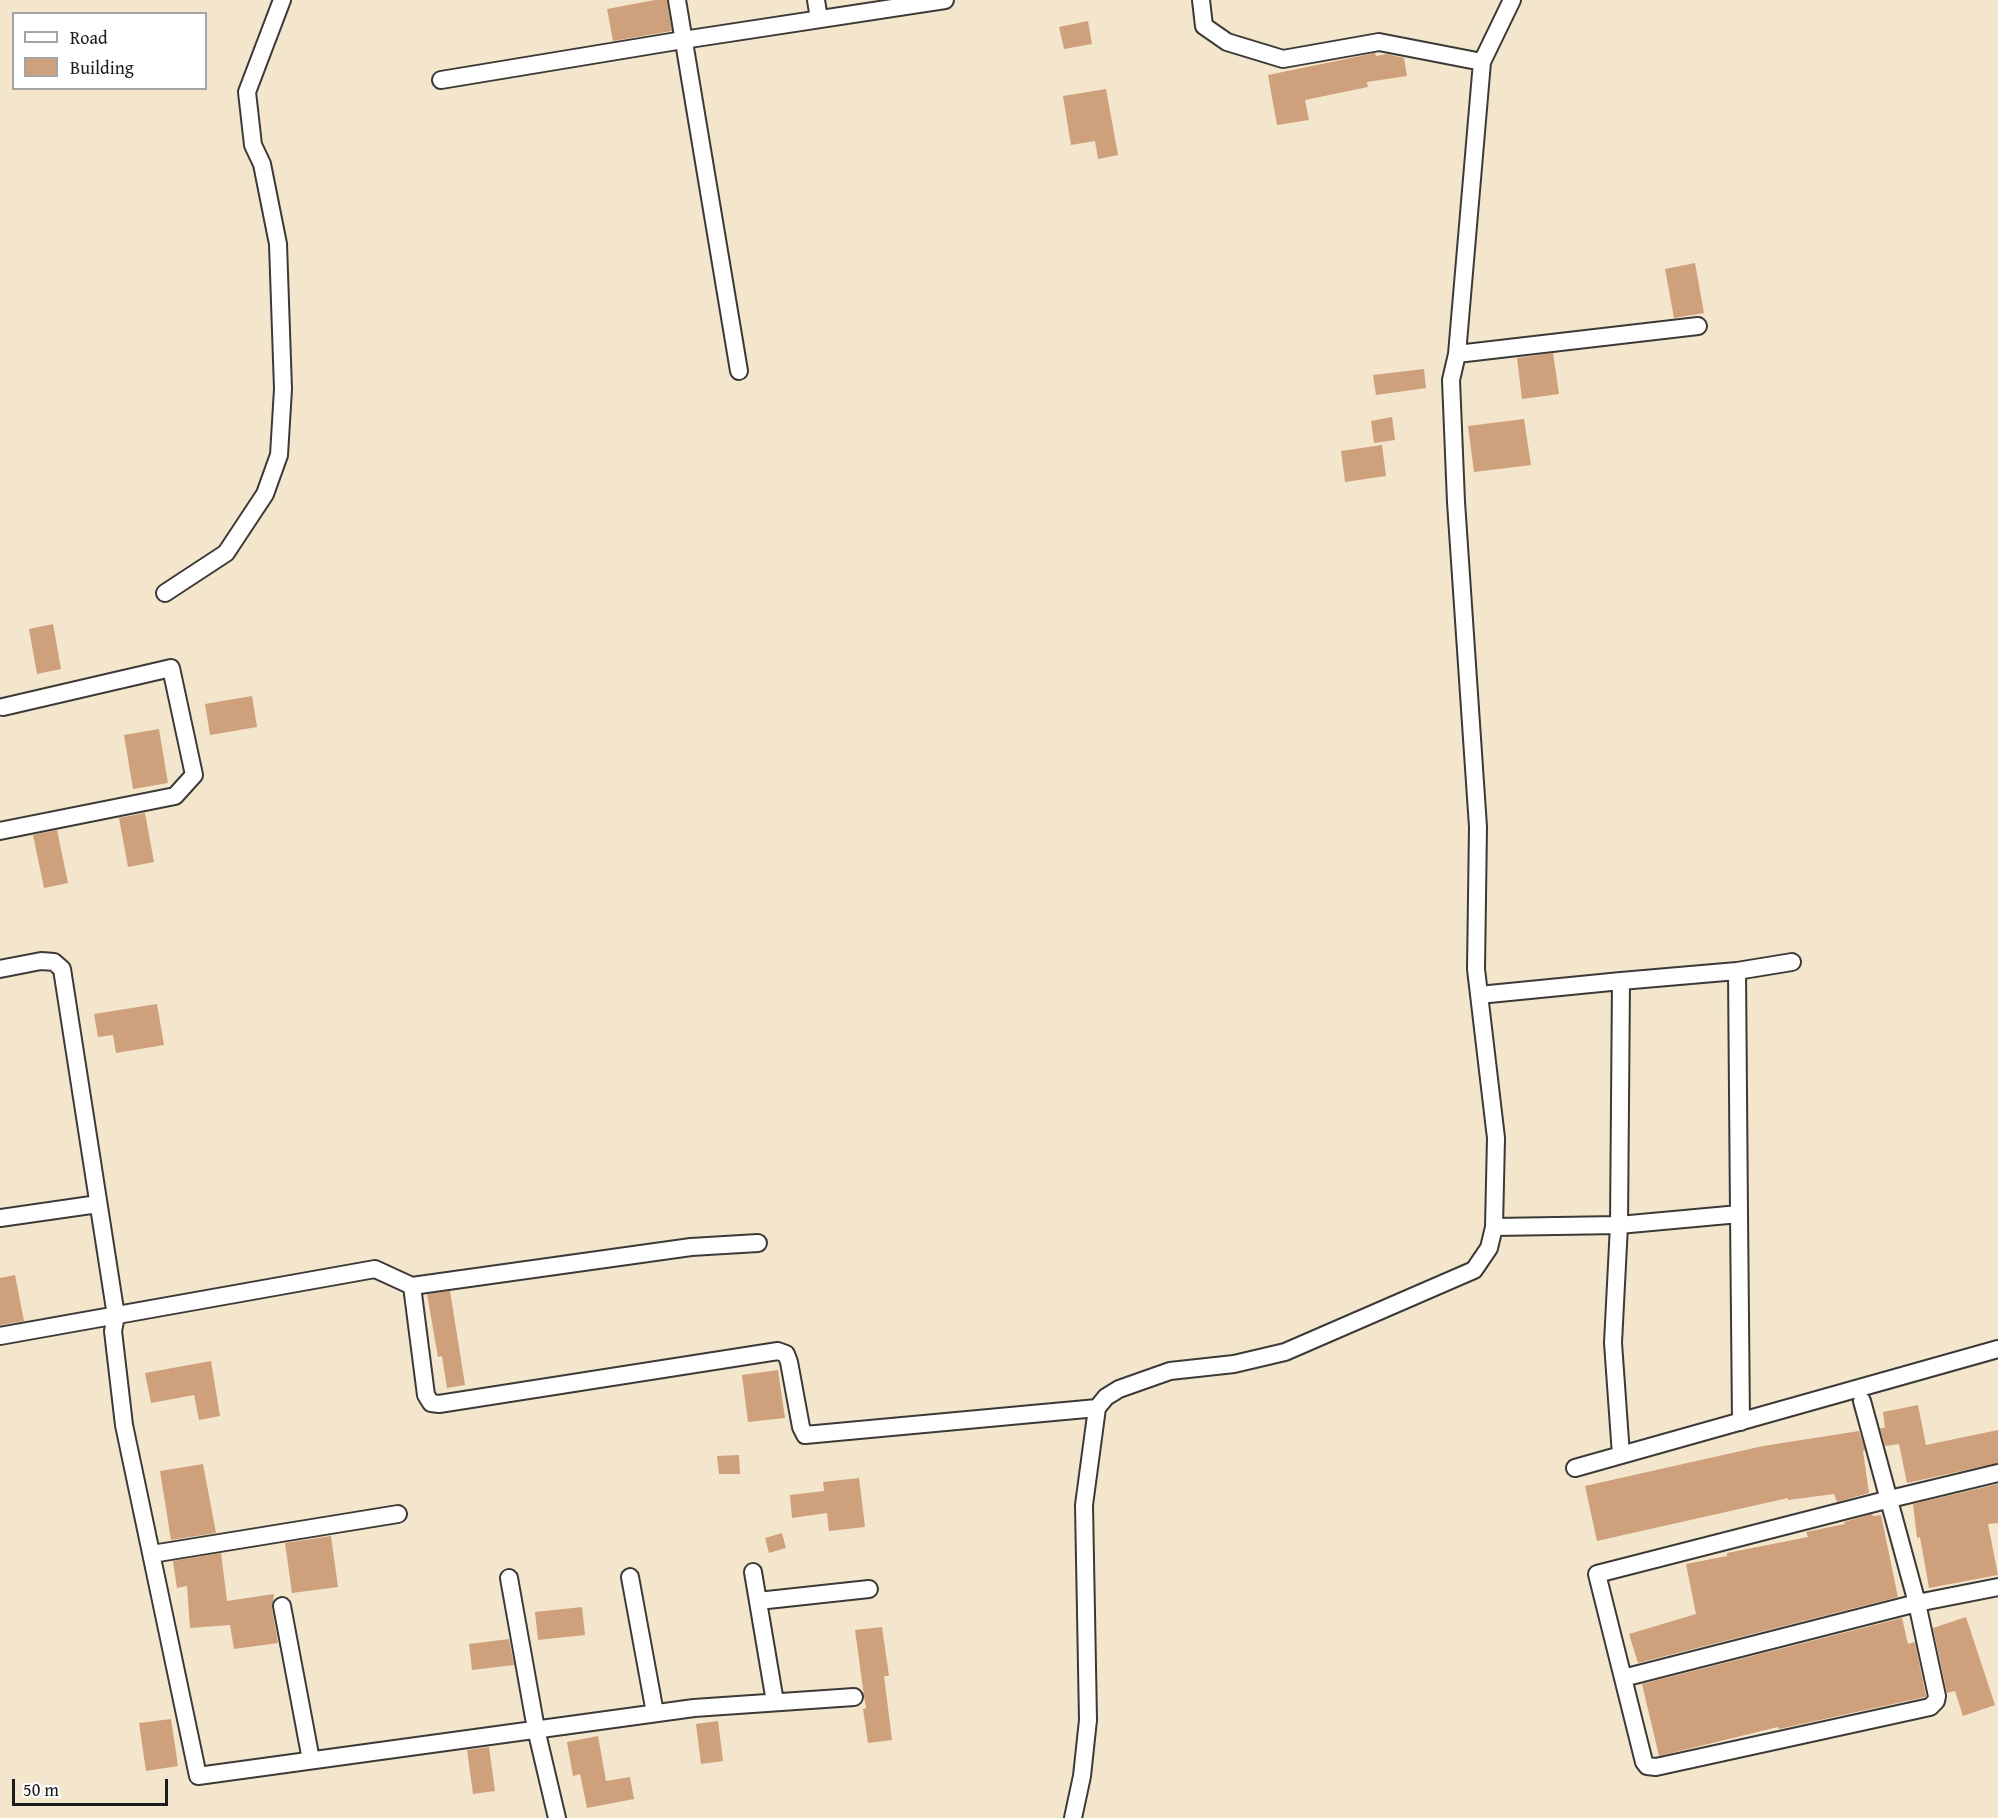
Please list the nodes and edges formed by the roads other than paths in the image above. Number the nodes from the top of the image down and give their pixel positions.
1 (282, 0) edge
2 (676, 0) edge
3 (816, 0) edge
4 (945, 0) edge
5 (1201, 0) edge
6 (1512, 0) edge
7 (819, 19) junction
8 (683, 40) junction
9 (1482, 62) junction
10 (441, 80) dead end
11 (1698, 326) dead end
12 (1457, 354) junction
13 (739, 371) dead end
14 (165, 593) dead end
15 (3, 707) dead end
16 (0, 831) edge
17 (1792, 962) dead end
18 (0, 969) edge
19 (1737, 971) junction
20 (1621, 981) junction
21 (1479, 995) junction
22 (98, 1204) junction
23 (1739, 1214) junction
24 (0, 1218) edge
25 (1619, 1225) junction
26 (1494, 1227) junction
27 (758, 1244) dead end
28 (412, 1286) junction
29 (116, 1316) junction
30 (0, 1336) edge
31 (1998, 1349) edge
32 (1862, 1401) dead end
33 (1096, 1408) junction
34 (1741, 1422) junction
35 (1621, 1455) junction
36 (1575, 1468) dead end
37 (1998, 1473) edge
38 (1890, 1499) junction
39 (398, 1514) dead end
40 (152, 1554) junction
41 (753, 1572) dead end
42 (630, 1577) dead end
43 (509, 1578) dead end
44 (1998, 1587) edge
45 (869, 1588) dead end
46 (758, 1601) junction
47 (1917, 1603) junction
48 (282, 1606) dead end
49 (1623, 1678) junction
50 (854, 1697) dead end
51 (775, 1702) junction
52 (655, 1713) junction
53 (536, 1729) junction
54 (310, 1760) junction
55 (557, 1818) edge
56 (1073, 1818) edge

1 - 14 street
2 - 8 street
3 - 7 street
4 - 7 street
5 - 9 street
6 - 9 street
7 - 8 street
8 - 10 street
8 - 13 street
9 - 12 street
11 - 12 street
12 - 21 street
15 - 16 street
17 - 19 street
18 - 22 street
19 - 20 street
19 - 23 street
20 - 21 street
20 - 25 street
21 - 26 street
22 - 24 street
22 - 29 street
23 - 25 street
23 - 34 street
25 - 26 street
25 - 35 street
26 - 33 street
27 - 28 street
28 - 29 street
28 - 33 street
29 - 30 street
29 - 40 street
31 - 34 street
32 - 38 street
33 - 56 street
34 - 35 street
35 - 36 street
37 - 38 street
38 - 47 street
38 - 49 street
39 - 40 street
40 - 54 street
41 - 46 street
42 - 52 street
43 - 53 street
44 - 47 street
45 - 46 street
46 - 51 street
47 - 49 street
47 - 49 street
48 - 54 street
50 - 51 street
51 - 52 street
52 - 53 street
53 - 54 street
53 - 55 street

